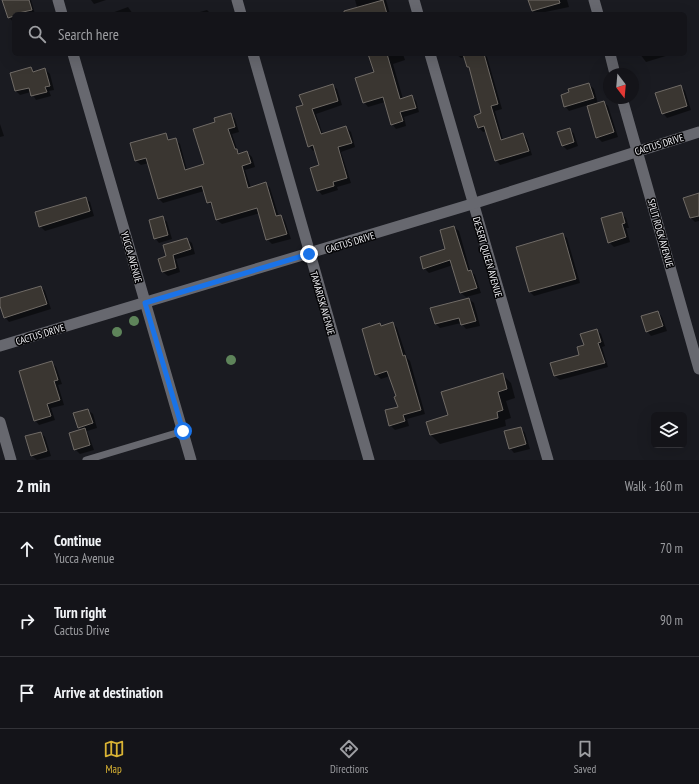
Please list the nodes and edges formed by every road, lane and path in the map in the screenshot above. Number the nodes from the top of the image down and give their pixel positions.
1 (58, 0) edge
2 (237, 0) edge
3 (414, 0) edge
4 (594, 0) edge
5 (61, 12) edge
6 (240, 12) edge
7 (417, 12) edge
8 (597, 12) edge
9 (74, 56) edge
10 (253, 56) edge
11 (431, 56) edge
12 (610, 56) edge
13 (614, 68) edge
14 (624, 104) edge
15 (699, 132) edge
16 (637, 150) junction
17 (472, 204) junction
18 (309, 254) junction
19 (145, 303) junction
20 (0, 346) edge
21 (699, 369) edge
22 (0, 422) edge
23 (183, 431) junction
24 (11, 460) edge
25 (86, 460) edge
26 (191, 460) edge
27 (369, 460) edge
28 (548, 460) edge

1 - 5 street
2 - 6 street
3 - 7 street
4 - 8 street
9 - 19 street, YUCCA AVENUE
10 - 18 street, TAMARISK AVENUE
11 - 17 street, DESERT QUEEN AVENUE
12 - 13 street
14 - 16 street, SPLIT ROCK AVENUE
15 - 16 street, CACTUS DRIVE
16 - 17 street, CACTUS DRIVE
16 - 21 street, SPLIT ROCK AVENUE
17 - 18 street, CACTUS DRIVE
17 - 28 street, DESERT QUEEN AVENUE
18 - 19 street, CACTUS DRIVE
18 - 27 street, TAMARISK AVENUE
19 - 20 street, CACTUS DRIVE
19 - 23 street, YUCCA AVENUE
22 - 24 street
23 - 25 lane
23 - 26 street, YUCCA AVENUE

